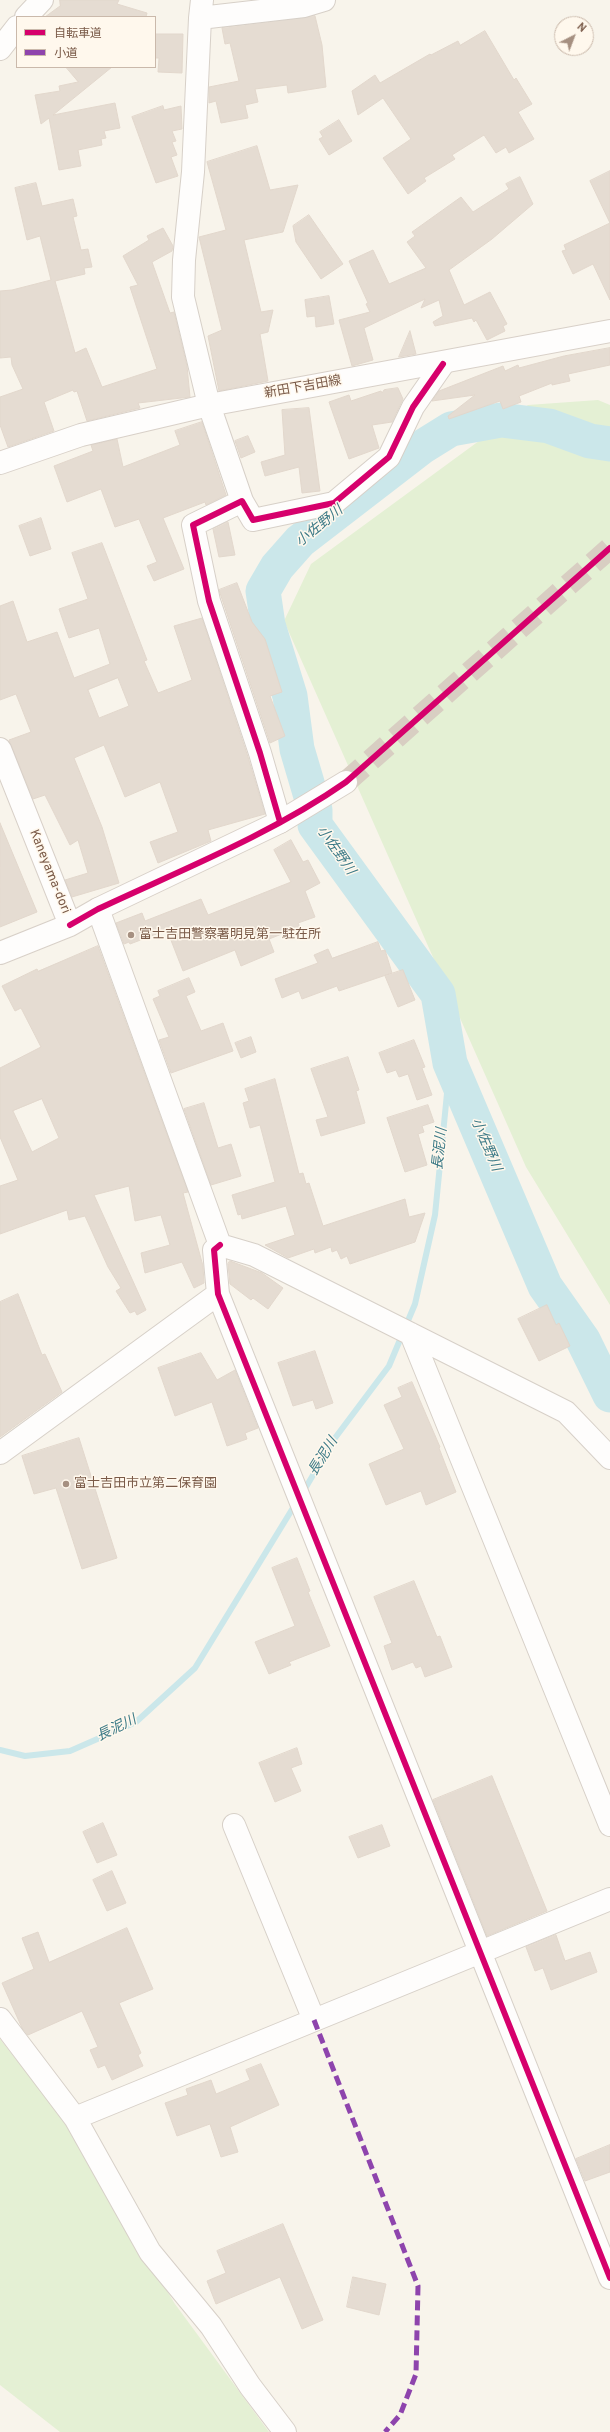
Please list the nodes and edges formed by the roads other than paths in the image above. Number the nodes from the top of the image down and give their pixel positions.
1 (42, 0) edge
2 (324, 0) edge
3 (201, 9) edge
4 (27, 16) edge
5 (16, 28) edge
6 (0, 49) edge
7 (610, 331) edge
8 (443, 364) junction
9 (209, 405) junction
10 (0, 463) edge
11 (242, 501) junction
12 (0, 749) edge
13 (346, 782) tunnel mouth
14 (280, 822) junction
15 (98, 909) junction
16 (70, 925) junction
17 (0, 953) edge
18 (220, 1245) junction
19 (218, 1294) junction
20 (411, 1334) junction
21 (0, 1454) edge
22 (610, 1458) edge
23 (610, 1824) edge
24 (234, 1825) dead end
25 (610, 1899) edge
26 (480, 1952) junction
27 (0, 2018) edge
28 (314, 2020) junction
29 (75, 2118) junction
30 (610, 2278) edge
31 (285, 2432) edge

1 - 4 street
2 - 3 street
3 - 9 street
5 - 6 street
7 - 8 street, 新田下吉田線
8 - 9 street, 新田下吉田線
8 - 11 street
9 - 10 street, 新田下吉田線
9 - 11 street
11 - 14 street
12 - 16 street, Kaneyama-dori
13 - 14 street
14 - 15 street
15 - 16 street
15 - 18 street
16 - 17 street, Kaneyama-dori
18 - 19 street
18 - 20 street
19 - 21 street
19 - 26 street
20 - 22 street
20 - 23 street
24 - 28 street
25 - 26 street
26 - 28 street
26 - 30 street
27 - 29 street
28 - 29 street
29 - 31 street

